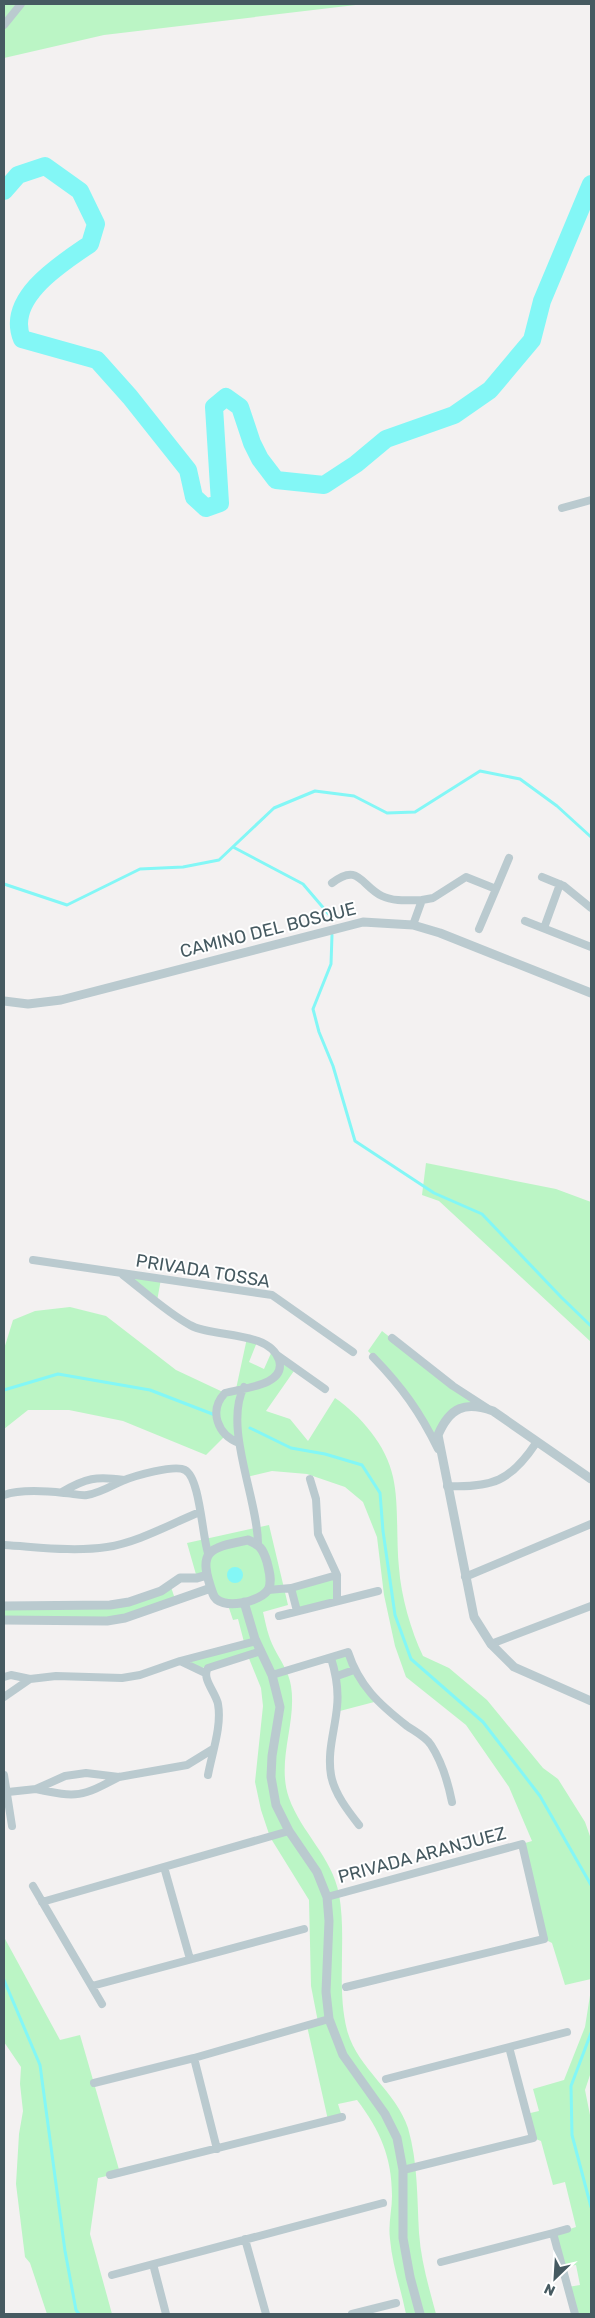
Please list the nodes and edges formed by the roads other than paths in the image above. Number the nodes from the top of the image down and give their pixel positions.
1 (21, 4) edge
2 (4, 25) edge
3 (591, 500) edge
4 (562, 508) dead end
5 (509, 858) dead end
6 (542, 877) dead end
7 (332, 883) dead end
8 (560, 884) junction
9 (496, 889) junction
10 (422, 900) junction
11 (591, 908) edge
12 (525, 921) dead end
13 (413, 925) junction
14 (544, 928) junction
15 (479, 929) dead end
16 (591, 947) edge
17 (591, 994) edge
18 (4, 1001) edge
19 (33, 1260) dead end
20 (121, 1274) junction
21 (392, 1338) dead end
22 (353, 1352) dead end
23 (277, 1355) junction
24 (373, 1357) dead end
25 (244, 1387) junction
26 (325, 1389) dead end
27 (493, 1412) junction
28 (239, 1443) junction
29 (536, 1443) junction
30 (440, 1452) junction
31 (310, 1479) dead end
32 (591, 1479) edge
33 (124, 1480) junction
34 (447, 1486) junction
35 (62, 1492) junction
36 (4, 1496) edge
37 (200, 1512) junction
38 (591, 1524) edge
39 (258, 1544) junction
40 (4, 1545) edge
41 (208, 1553) junction
42 (207, 1575) junction
43 (337, 1575) junction
44 (465, 1577) junction
45 (291, 1588) junction
46 (208, 1589) junction
47 (268, 1590) junction
48 (160, 1591) junction
49 (378, 1591) dead end
50 (338, 1600) junction
51 (244, 1602) junction
52 (167, 1603) junction
53 (4, 1606) edge
54 (591, 1606) edge
55 (297, 1611) junction
56 (278, 1616) dead end
57 (4, 1620) edge
58 (256, 1641) junction
59 (491, 1644) junction
60 (261, 1651) junction
61 (331, 1658) junction
62 (180, 1661) junction
63 (354, 1670) junction
64 (206, 1674) junction
65 (272, 1675) junction
66 (337, 1676) junction
67 (4, 1677) edge
68 (30, 1678) junction
69 (4, 1697) edge
70 (591, 1701) edge
71 (213, 1750) junction
72 (208, 1774) dead end
73 (4, 1775) edge
74 (119, 1777) junction
75 (36, 1789) junction
76 (8, 1792) junction
77 (452, 1802) dead end
78 (359, 1825) dead end
79 (12, 1826) dead end
80 (289, 1832) junction
81 (164, 1867) junction
82 (33, 1886) dead end
83 (327, 1897) junction
84 (42, 1902) junction
85 (304, 1929) dead end
86 (190, 1959) junction
87 (92, 1986) junction
88 (346, 1987) dead end
89 (102, 2004) dead end
90 (330, 2019) junction
91 (567, 2032) dead end
92 (509, 2047) junction
93 (194, 2058) junction
94 (386, 2079) dead end
95 (94, 2083) dead end
96 (342, 2117) dead end
97 (217, 2148) junction
98 (403, 2170) junction
99 (110, 2175) dead end
100 (384, 2203) dead end
101 (567, 2229) dead end
102 (553, 2233) junction
103 (245, 2239) junction
104 (441, 2262) dead end
105 (152, 2264) junction
106 (112, 2275) dead end
107 (396, 2303) dead end
108 (166, 2314) edge
109 (266, 2314) edge
110 (352, 2314) edge
111 (420, 2314) edge
112 (575, 2314) edge

1 - 2 street
3 - 4 street
5 - 9 street
6 - 8 street
7 - 10 street
8 - 11 street
8 - 14 street
9 - 10 street
9 - 15 street
10 - 13 street
12 - 14 street
13 - 17 street, CAMINO DEL BOSQUE
13 - 18 street, CAMINO DEL BOSQUE
14 - 16 street
19 - 20 street, PRIVADA TOSSA
20 - 22 street, PRIVADA TOSSA
20 - 23 street, PRIVADA TOSSA
21 - 27 street
23 - 25 street
23 - 26 street, PRIVADA TOSSA
24 - 30 street
25 - 28 street
25 - 28 street
27 - 29 street
27 - 30 street
28 - 39 street
29 - 32 street
29 - 34 street
30 - 34 street
31 - 43 street
33 - 35 street
33 - 35 street
33 - 37 street
34 - 44 street
35 - 36 street
37 - 40 street
37 - 41 street
38 - 44 street
39 - 41 street
39 - 47 street
41 - 42 street
42 - 46 street
42 - 48 street
43 - 45 street
43 - 50 street
44 - 59 street
45 - 47 street
45 - 55 street
46 - 51 street
46 - 52 street
47 - 51 street
48 - 52 street
48 - 53 street
49 - 50 street
50 - 55 street
51 - 58 street
52 - 57 street
54 - 59 street
55 - 56 street
58 - 60 street
58 - 62 street
59 - 70 street
60 - 64 street
60 - 65 street
61 - 63 street
61 - 65 street
61 - 66 street
62 - 64 street
62 - 68 street
63 - 66 street
63 - 77 street
64 - 71 street
65 - 80 street
66 - 78 street
67 - 68 street
68 - 69 street
71 - 72 street
71 - 74 street
73 - 76 street
74 - 75 street
74 - 75 street
75 - 76 street
76 - 79 street
80 - 81 street
80 - 83 street
81 - 84 street
81 - 86 street
82 - 84 street
83 - 88 street, PRIVADA ARANJUEZ
83 - 90 street
84 - 87 street
85 - 86 street
86 - 87 street
87 - 89 street
90 - 93 street
90 - 98 street
91 - 92 street
92 - 94 street
92 - 98 street
93 - 95 street
93 - 97 street
96 - 97 street
97 - 99 street
98 - 111 street
100 - 103 street
101 - 102 street
102 - 104 street
102 - 112 street
103 - 105 street
103 - 109 street
105 - 106 street
105 - 108 street
107 - 110 street

